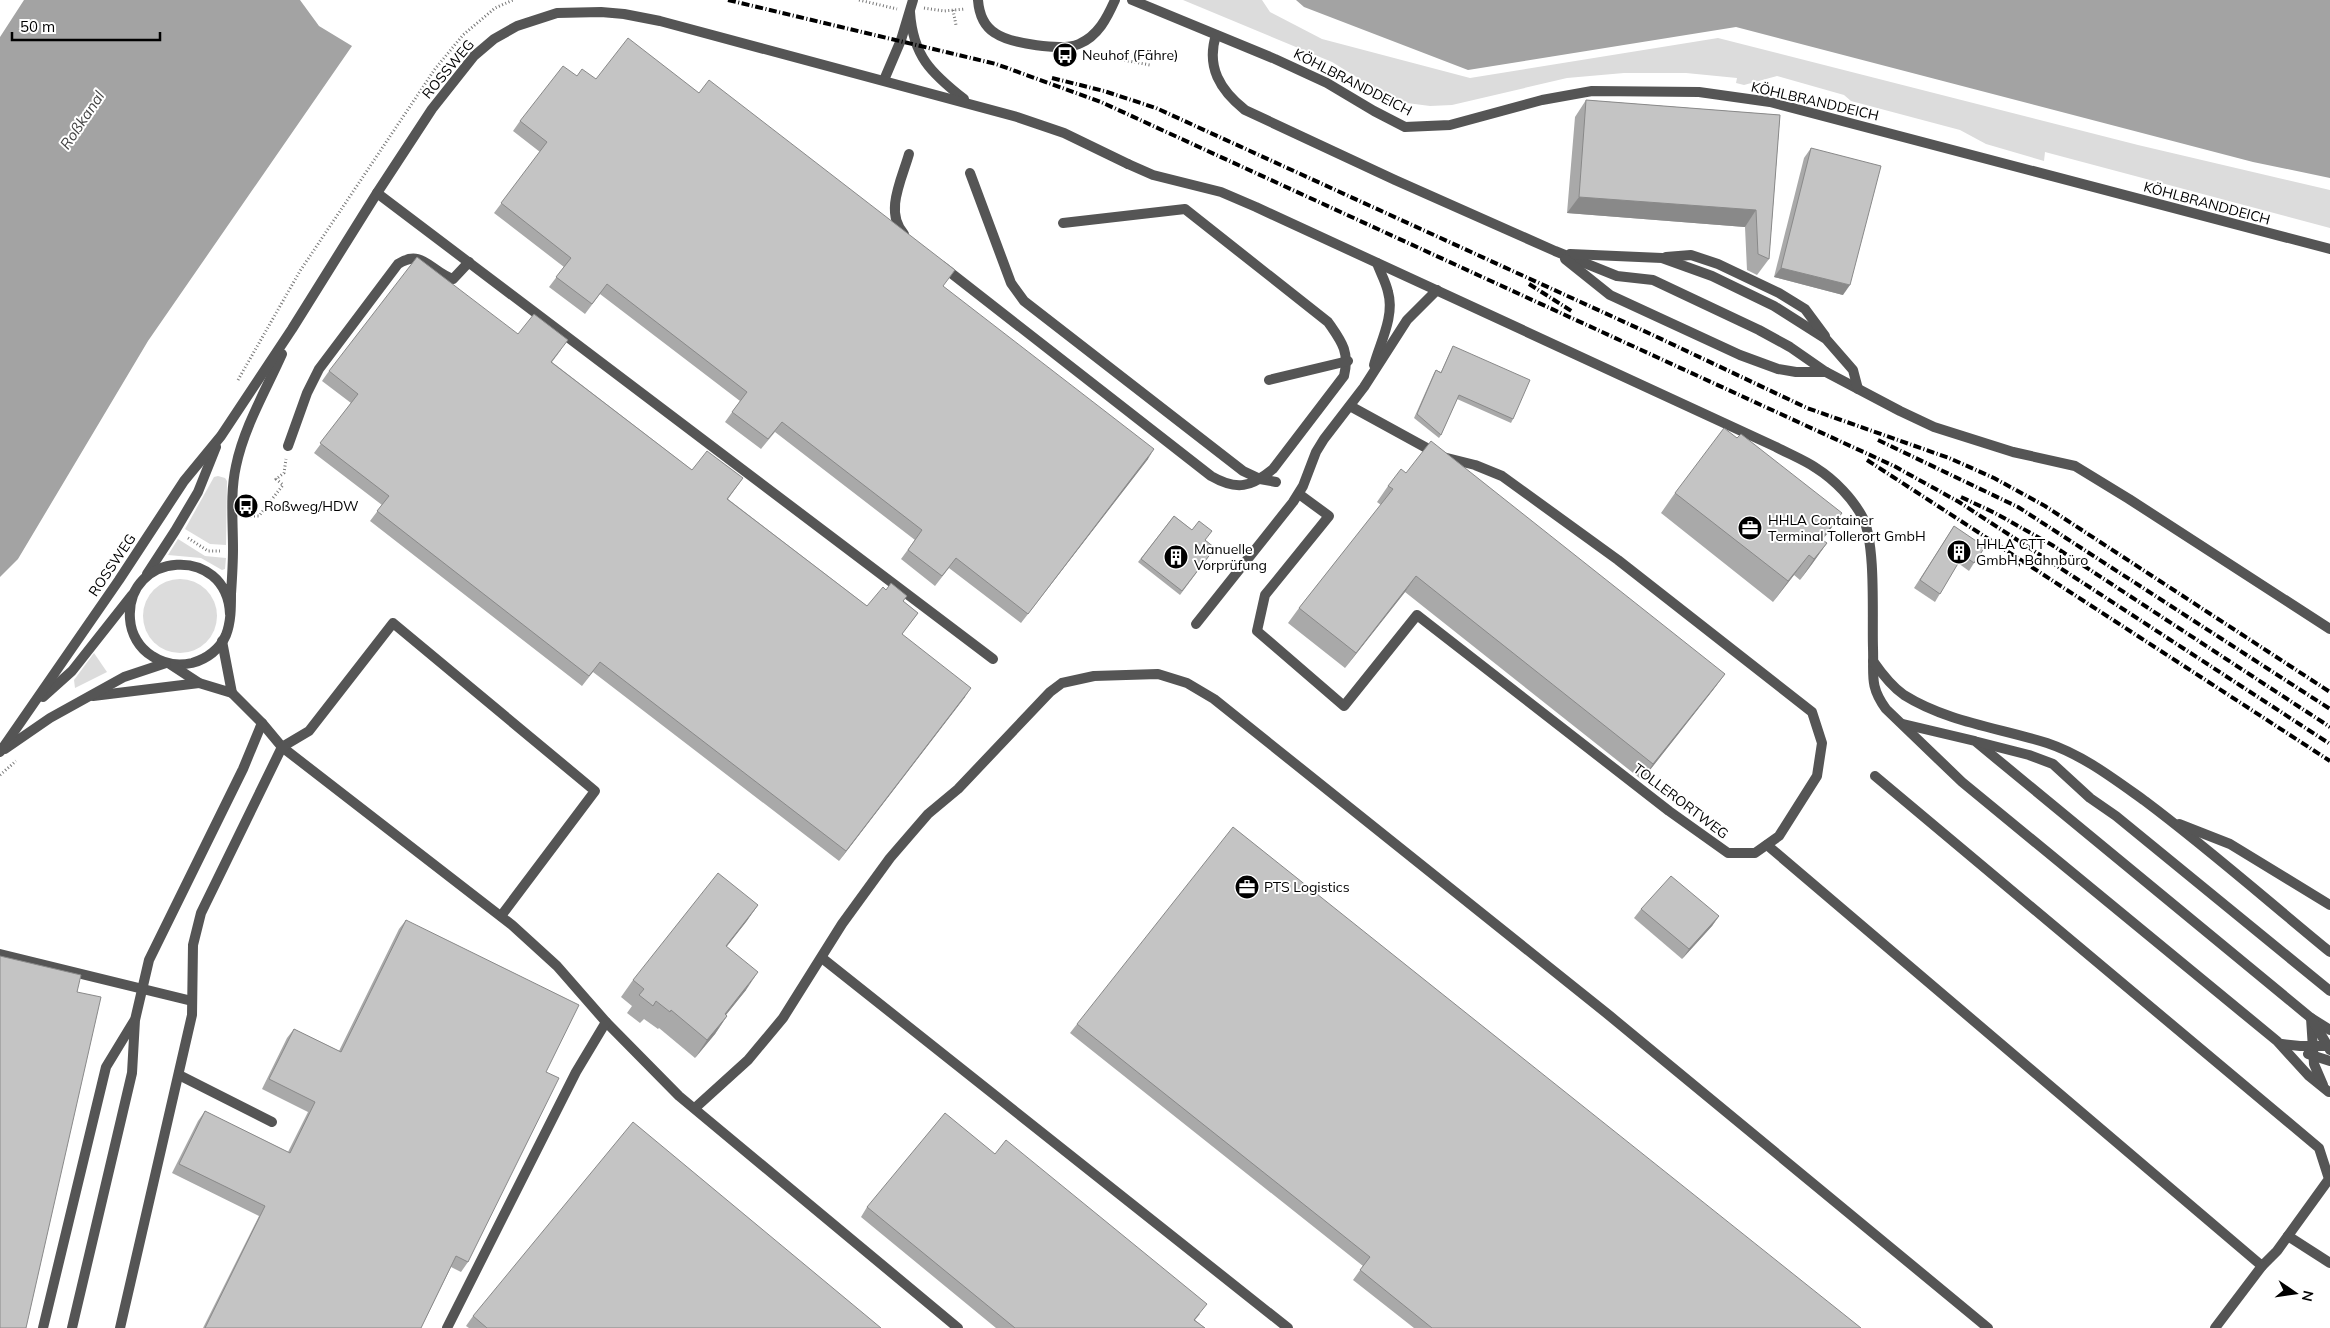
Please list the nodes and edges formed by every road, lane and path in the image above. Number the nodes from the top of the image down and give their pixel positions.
1 (513, 0) edge
2 (859, 0) edge
3 (1115, 0) edge
4 (1132, 0) edge
5 (979, 5) edge
6 (911, 6) edge
7 (954, 10) junction
8 (956, 25) dead end
9 (1216, 35) junction
10 (1084, 53) dead end
11 (1150, 67) dead end
12 (884, 80) junction
13 (967, 102) junction
14 (909, 154) dead end
15 (970, 173) dead end
16 (377, 193) junction
17 (1063, 223) dead end
18 (912, 242) edge
19 (2330, 249) edge
20 (1555, 251) junction
21 (935, 260) edge
22 (469, 262) junction
23 (1377, 263) junction
24 (1437, 290) junction
25 (292, 329) junction
26 (1348, 361) junction
27 (1373, 371) junction
28 (1826, 372) junction
29 (1269, 380) dead end
30 (236, 384) dead end
31 (1858, 389) junction
32 (1350, 406) junction
33 (221, 436) junction
34 (288, 446) joint
35 (1260, 480) junction
36 (1276, 482) dead end
37 (1299, 494) junction
38 (246, 516) dead end
39 (182, 534) dead end
40 (226, 551) dead end
41 (138, 586) junction
42 (230, 614) junction
43 (1196, 624) dead end
44 (2330, 629) edge
45 (222, 641) junction
46 (993, 659) dead end
47 (1873, 661) junction
48 (168, 663) junction
49 (198, 683) junction
50 (232, 693) junction
51 (88, 697) junction
52 (28, 711) junction
53 (262, 723) junction
54 (1902, 724) junction
55 (1976, 741) junction
56 (282, 746) junction
57 (0, 752) edge
58 (22, 754) dead end
59 (0, 775) edge
60 (1875, 776) dead end
61 (2171, 821) junction
62 (1767, 845) junction
63 (2330, 905) edge
64 (501, 916) junction
65 (2330, 952) edge
66 (0, 954) edge
67 (822, 958) junction
68 (142, 989) junction
69 (2330, 990) edge
70 (192, 1001) junction
71 (2311, 1018) junction
72 (134, 1020) junction
73 (606, 1022) junction
74 (2330, 1030) edge
75 (2282, 1045) junction
76 (2329, 1047) edge
77 (2313, 1051) junction
78 (2330, 1061) edge
79 (179, 1075) junction
80 (2329, 1093) edge
81 (696, 1108) junction
82 (272, 1122) dead end
83 (2288, 1236) junction
84 (2330, 1263) edge
85 (2262, 1266) junction
86 (43, 1328) edge
87 (72, 1328) edge
88 (120, 1328) edge
89 (447, 1328) edge
90 (958, 1328) edge
91 (1288, 1328) edge
92 (1988, 1328) edge
93 (2215, 1328) edge

1 - 30 path
2 - 6 path
3 - 5 street
4 - 9 street, KÖHLBRANDDEICH
5 - 7 path
6 - 7 path
6 - 12 street
6 - 13 street
7 - 8 path
9 - 19 street, KÖHLBRANDDEICH
9 - 20 street
10 - 11 path
12 - 13 street, ROSSWEG
12 - 16 street, ROSSWEG
13 - 23 street, ROSSWEG
14 - 18 street
15 - 35 street
16 - 22 street
16 - 25 street, ROSSWEG
17 - 26 street
20 - 28 street
20 - 28 street
20 - 31 street
21 - 35 street
22 - 34 street
22 - 46 street
23 - 24 street, ROSSWEG
23 - 27 street
24 - 27 street
24 - 47 street, ROSSWEG
25 - 33 street, ROSSWEG
25 - 42 street, ROSSWEG
26 - 29 street
26 - 35 street
27 - 32 street
28 - 31 street
31 - 44 street
32 - 37 street
32 - 62 street, TOLLERORTWEG
33 - 41 street, ROSSWEG
33 - 52 street, ROSSWEG
34 - 38 path
35 - 36 street
37 - 43 street
37 - 62 street, TOLLERORTWEG
39 - 40 path
41 - 42 street, ROSSWEG
41 - 48 street, ROSSWEG
41 - 52 street, ROSSWEG
42 - 45 street, ROSSWEG
45 - 48 street, ROSSWEG
45 - 50 street, ROSSWEG
47 - 54 street, ROSSWEG
47 - 61 street
48 - 49 street, ROSSWEG
48 - 51 street, ROSSWEG
49 - 50 street, ROSSWEG
49 - 51 street, ROSSWEG
50 - 53 street
51 - 57 street, ROSSWEG
52 - 57 street, ROSSWEG
53 - 56 street
53 - 68 street
54 - 55 street
54 - 75 street, ROSSWEG
55 - 69 street
55 - 71 street
56 - 64 street
56 - 64 street
56 - 70 street
58 - 59 path
60 - 83 street
61 - 63 street
61 - 65 street
62 - 85 street
64 - 73 street
66 - 68 street
67 - 81 street
67 - 91 street
67 - 92 street
68 - 70 street
68 - 72 street
70 - 79 street
71 - 74 street
71 - 76 street
71 - 77 street
72 - 86 street
72 - 87 street
73 - 81 street
73 - 89 street
75 - 77 street
75 - 80 street, ROSSWEG
76 - 77 street
77 - 78 street
77 - 80 street
79 - 82 street
79 - 88 street
81 - 90 street
83 - 84 street
83 - 85 street
85 - 93 street

